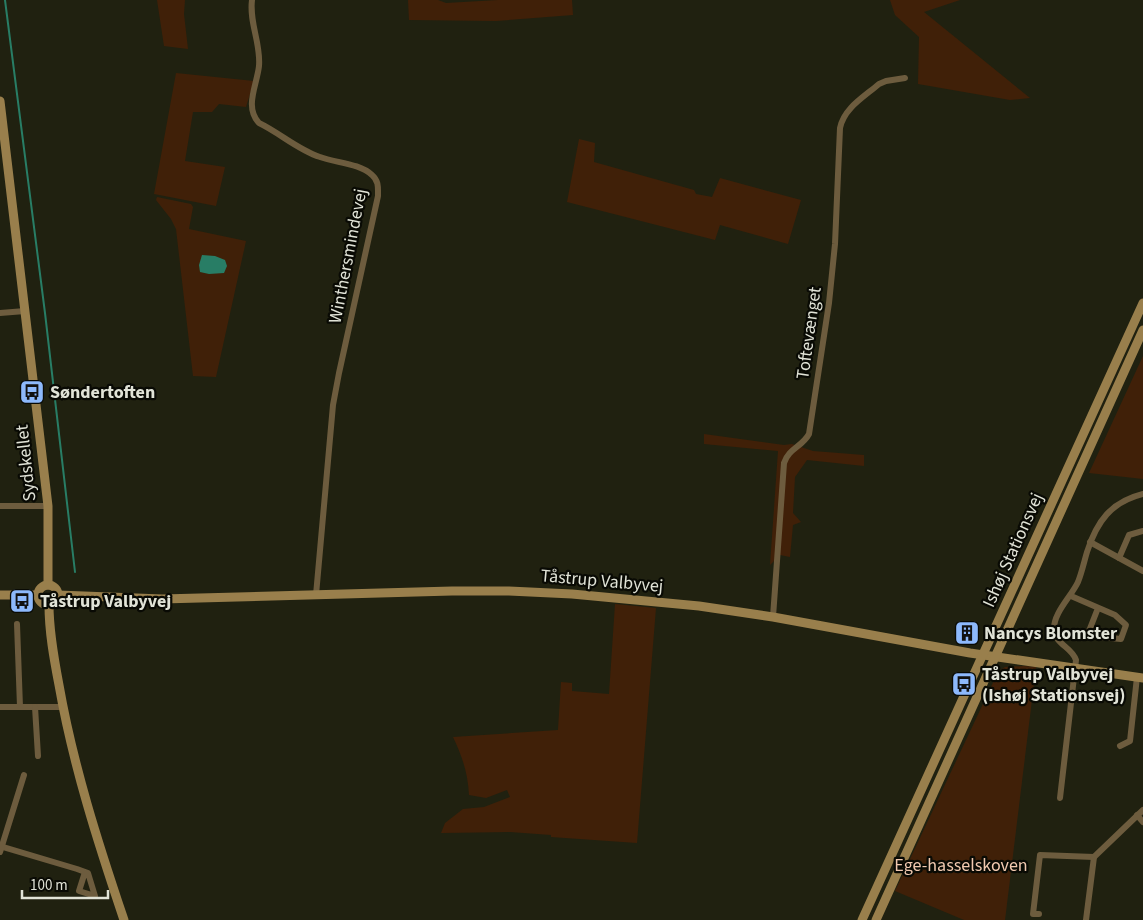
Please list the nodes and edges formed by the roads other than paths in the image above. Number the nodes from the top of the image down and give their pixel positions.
1 (252, 0) edge
2 (905, 78) dead end
3 (0, 101) edge
4 (2, 136) edge
5 (1143, 303) edge
6 (25, 311) junction
7 (0, 312) edge
8 (1143, 330) edge
9 (1143, 494) edge
10 (0, 506) edge
11 (48, 506) junction
12 (1143, 531) edge
13 (1090, 542) junction
14 (1119, 558) junction
15 (1143, 571) edge
16 (48, 585) junction
17 (38, 595) junction
18 (58, 595) junction
19 (316, 595) junction
20 (0, 596) edge
21 (1071, 596) junction
22 (49, 606) junction
23 (1098, 608) junction
24 (774, 617) junction
25 (17, 624) dead end
26 (983, 655) junction
27 (994, 657) junction
28 (1076, 668) junction
29 (1140, 677) edge
30 (0, 707) edge
31 (20, 707) junction
32 (35, 707) junction
33 (63, 707) junction
34 (1120, 746) dead end
35 (38, 756) dead end
36 (24, 775) dead end
37 (1060, 798) dead end
38 (1143, 810) edge
39 (1137, 815) junction
40 (1143, 822) edge
41 (1, 848) edge
42 (1094, 857) junction
43 (85, 872) dead end
44 (1039, 914) dead end
45 (124, 920) edge
46 (862, 920) edge
47 (876, 920) edge
48 (1086, 920) edge

1 - 19 street, Winthersmindevej
2 - 24 street, Toftevænget
3 - 4 street, Sydskellet
4 - 6 street, Sydskellet
5 - 26 street, Ishøj Stationsvej
6 - 7 street
6 - 11 street, Sydskellet
8 - 27 street, Ishøj Stationsvej
9 - 13 street
10 - 11 street
11 - 16 street, Sydskellet
12 - 14 street
13 - 14 street
13 - 21 street
14 - 15 street
16 - 17 street
16 - 18 street
17 - 20 street
17 - 22 street
18 - 19 street, Tåstrup Valbyvej
18 - 22 street
19 - 24 street, Tåstrup Valbyvej
21 - 23 street
21 - 28 street
22 - 33 street
23 - 23 street
24 - 26 street, Tåstrup Valbyvej
25 - 31 street
26 - 27 street, Tåstrup Valbyvej
26 - 46 street, Ishøj Stationsvej
27 - 28 street, Tåstrup Valbyvej
27 - 47 street, Ishøj Stationsvej
28 - 29 street, Tåstrup Valbyvej
28 - 37 street
29 - 34 street, Tåstrup Valbyvej
30 - 31 street
31 - 32 street
32 - 33 street
32 - 35 street
33 - 45 street
36 - 41 street
38 - 39 street
39 - 40 street
39 - 42 street
41 - 43 street
42 - 44 street
42 - 48 street

